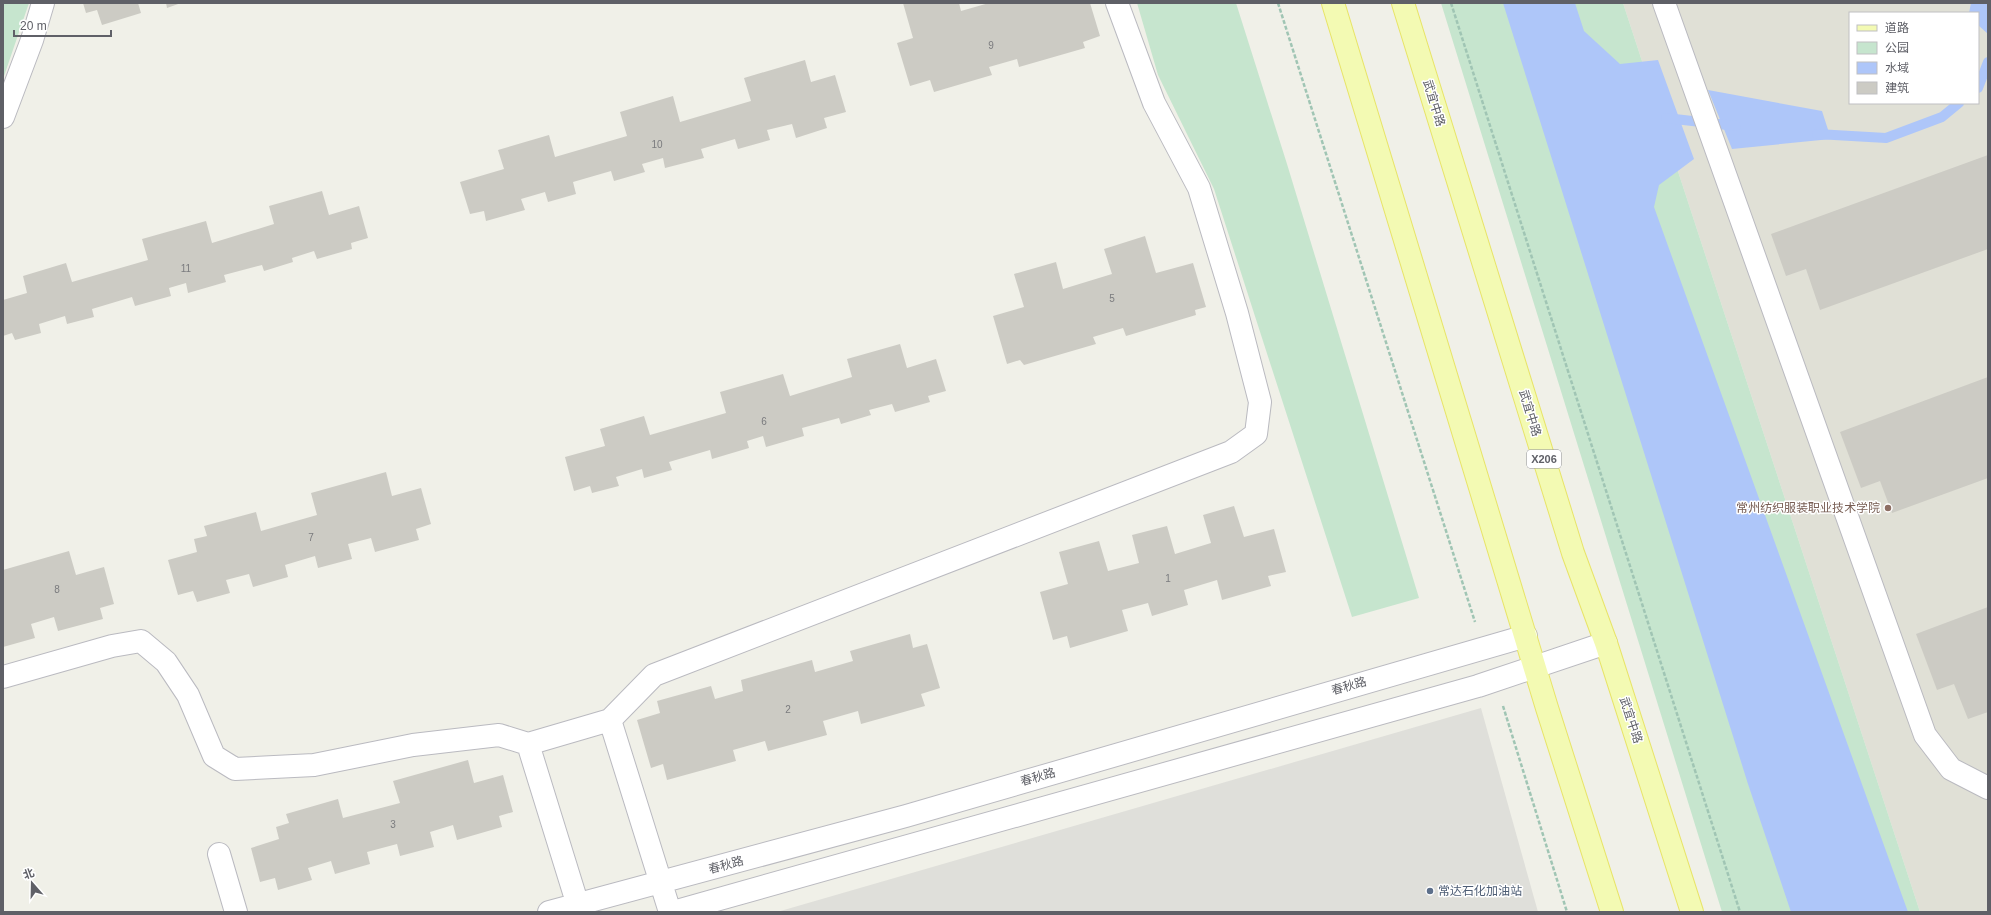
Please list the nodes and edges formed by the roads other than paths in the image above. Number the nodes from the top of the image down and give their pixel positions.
1 (43, 3) edge
2 (1117, 3) edge
3 (1333, 3) edge
4 (1403, 3) edge
5 (1664, 3) edge
6 (3, 117) edge
7 (1526, 636) junction
8 (1606, 643) junction
9 (1534, 666) junction
10 (3, 677) edge
11 (610, 720) junction
12 (528, 744) junction
13 (1988, 788) edge
14 (219, 854) dead end
15 (660, 882) junction
16 (579, 908) edge
17 (236, 912) edge
18 (549, 912) edge
19 (670, 912) edge
20 (674, 912) edge
21 (1612, 912) edge
22 (1692, 912) edge

1 - 6 street
2 - 11 street
3 - 7 main road
4 - 8 main road, 武宜中路 / X206
5 - 13 street
7 - 9 main road
7 - 15 street, 春秋路
8 - 9 street
8 - 22 main road, 武宜中路 / X206
9 - 20 street
9 - 21 main road
10 - 12 street
11 - 12 street
11 - 15 street
12 - 16 street
14 - 17 street
15 - 16 street, 春秋路
15 - 19 street
16 - 18 street, 春秋路

